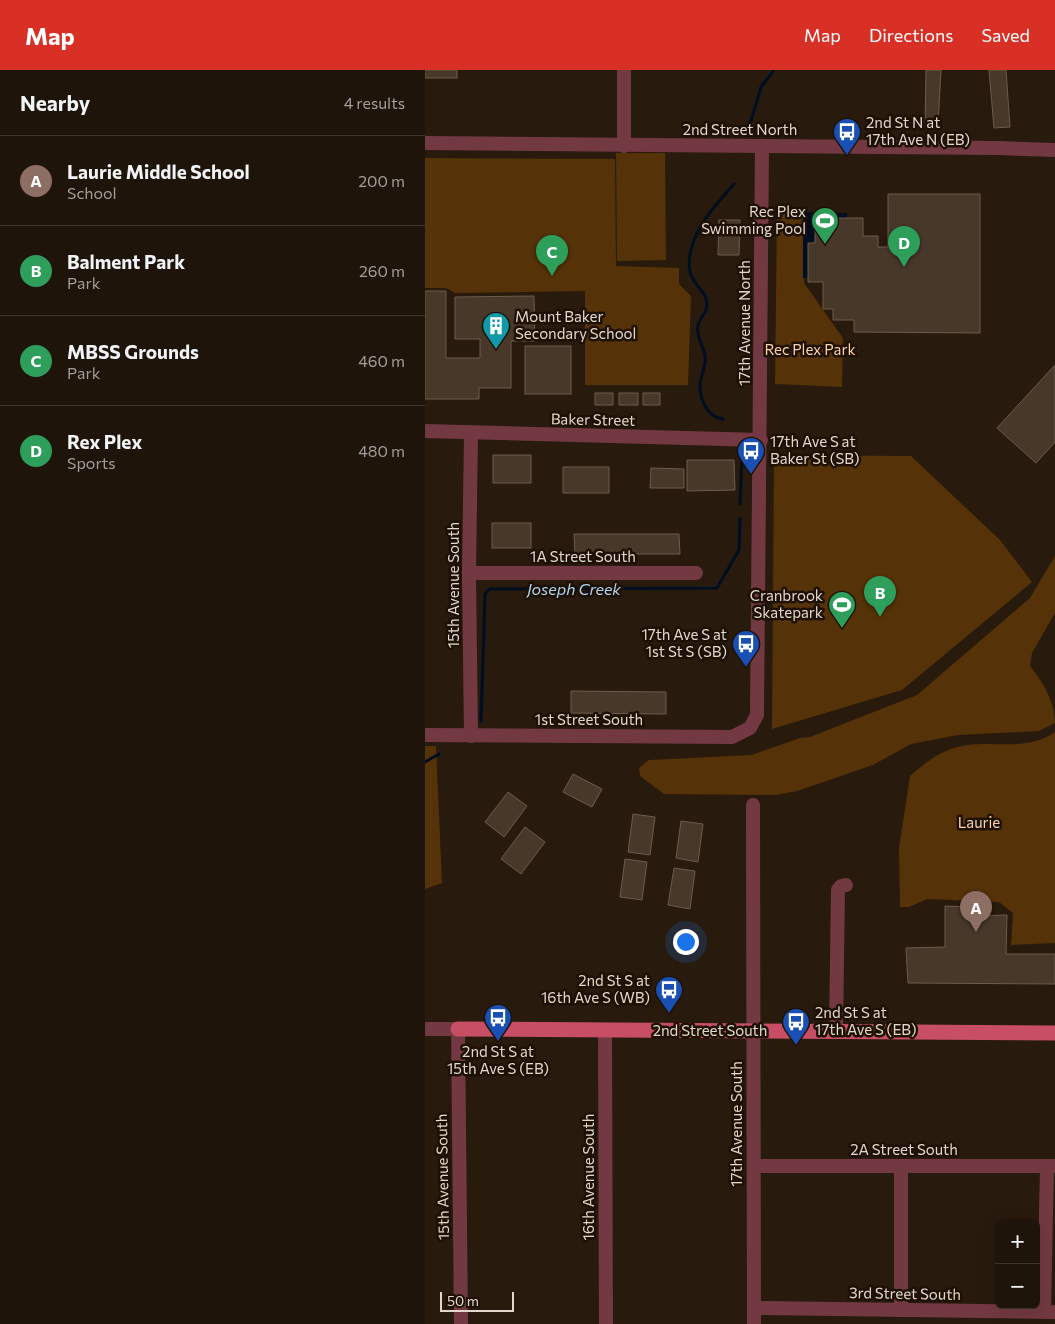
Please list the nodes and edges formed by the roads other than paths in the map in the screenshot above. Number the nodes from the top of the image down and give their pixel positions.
1 (624, 70) edge
2 (425, 144) edge
3 (624, 146) junction
4 (762, 146) junction
5 (1055, 150) edge
6 (425, 431) edge
7 (471, 434) junction
8 (761, 440) junction
9 (469, 573) junction
10 (696, 573) dead end
11 (425, 735) edge
12 (471, 736) junction
13 (753, 805) dead end
14 (846, 885) dead end
15 (425, 1029) edge
16 (458, 1029) junction
17 (605, 1030) junction
18 (753, 1031) junction
19 (836, 1032) junction
20 (1055, 1033) edge
21 (754, 1166) junction
22 (901, 1166) junction
23 (1051, 1166) edge
24 (754, 1308) junction
25 (873, 1310) junction
26 (901, 1310) junction
27 (1050, 1311) edge
28 (997, 1317) edge
29 (461, 1324) edge
30 (605, 1324) edge
31 (754, 1324) edge
32 (873, 1324) edge

1 - 3 street
2 - 3 street, 2nd Street North
3 - 4 street, 2nd Street North
4 - 5 street, 2nd Street North
4 - 8 street, 17th Avenue North
6 - 7 street, Baker Street
7 - 8 street, Baker Street
7 - 9 street, 15th Avenue South
8 - 12 street, 1st Street South
9 - 10 street, 1A Street South
9 - 12 street, 15th Avenue South
11 - 12 street, 1st Street South
13 - 18 street, 17th Avenue South
14 - 19 street
15 - 16 street, 2nd Street South
16 - 17 main road, 2nd Street South
16 - 29 street, 15th Avenue South
17 - 18 main road, 2nd Street South
17 - 30 street, 16th Avenue South
18 - 19 main road, 2nd Street South
18 - 21 street, 17th Avenue South
19 - 20 main road, 2nd Street South
21 - 22 street, 2A Street South
21 - 24 street, 17th Avenue South
22 - 23 street, 2A Street South
22 - 26 street
23 - 27 street
24 - 25 street, 3rd Street South
24 - 31 street, 17th Avenue South
25 - 26 street, 3rd Street South
25 - 32 street
26 - 28 street, 3rd Street South
27 - 28 street, 3rd Street South

